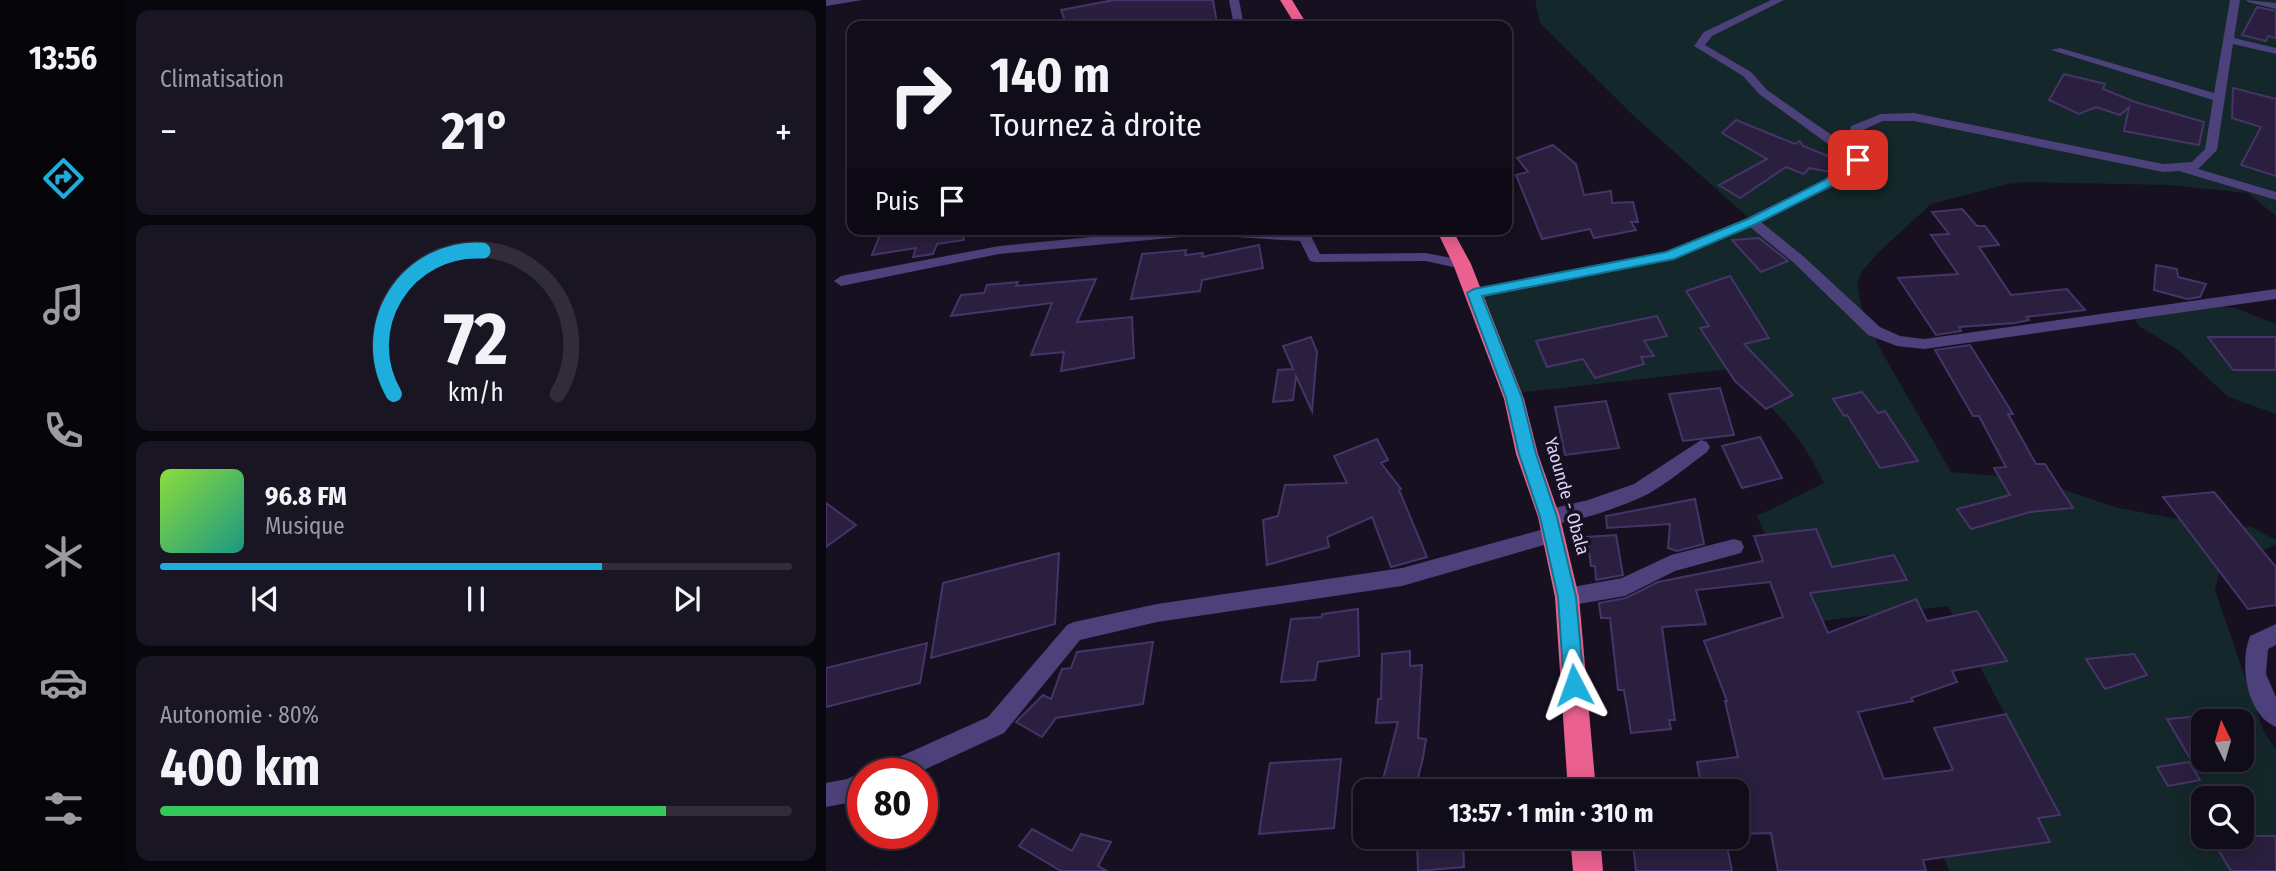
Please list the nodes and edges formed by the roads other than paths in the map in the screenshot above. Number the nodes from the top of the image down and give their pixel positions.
1 (857, 0) edge
2 (1234, 0) edge
3 (1286, 0) edge
4 (1779, 0) edge
5 (2235, 0) edge
6 (2251, 0) edge
7 (826, 3) edge
8 (2276, 6) edge
9 (1238, 21) edge
10 (1299, 21) edge
11 (2228, 40) junction
12 (2056, 50) dead end
13 (2276, 51) edge
14 (2219, 98) junction
15 (1850, 154) junction
16 (2177, 168) junction
17 (2276, 195) edge
18 (1752, 221) junction
19 (1159, 235) edge
20 (1304, 235) edge
21 (1447, 235) edge
22 (1462, 264) junction
23 (841, 281) dead end
24 (1474, 293) junction
25 (2276, 294) edge
26 (1701, 446) dead end
27 (1550, 526) junction
28 (1734, 547) dead end
29 (1567, 597) junction
30 (2276, 634) edge
31 (2276, 716) edge
32 (923, 758) edge
33 (1581, 779) edge
34 (847, 791) edge
35 (826, 795) edge
36 (1587, 849) edge
37 (1588, 871) edge

1 - 7 street
2 - 9 street
3 - 10 highway
4 - 15 street
5 - 11 street
6 - 8 street
11 - 13 street
11 - 14 street
12 - 14 street
14 - 16 street
15 - 16 street
15 - 18 street
16 - 17 street
18 - 24 street
18 - 25 street
19 - 23 street
20 - 22 street
21 - 22 highway, Yaounde - Obala
22 - 24 highway, Yaounde - Obala
24 - 27 highway, Yaounde - Obala
26 - 27 street
27 - 29 highway, Yaounde - Obala
27 - 32 street
28 - 29 street
29 - 33 highway, Yaounde - Obala
30 - 31 street
34 - 35 street
36 - 37 highway

